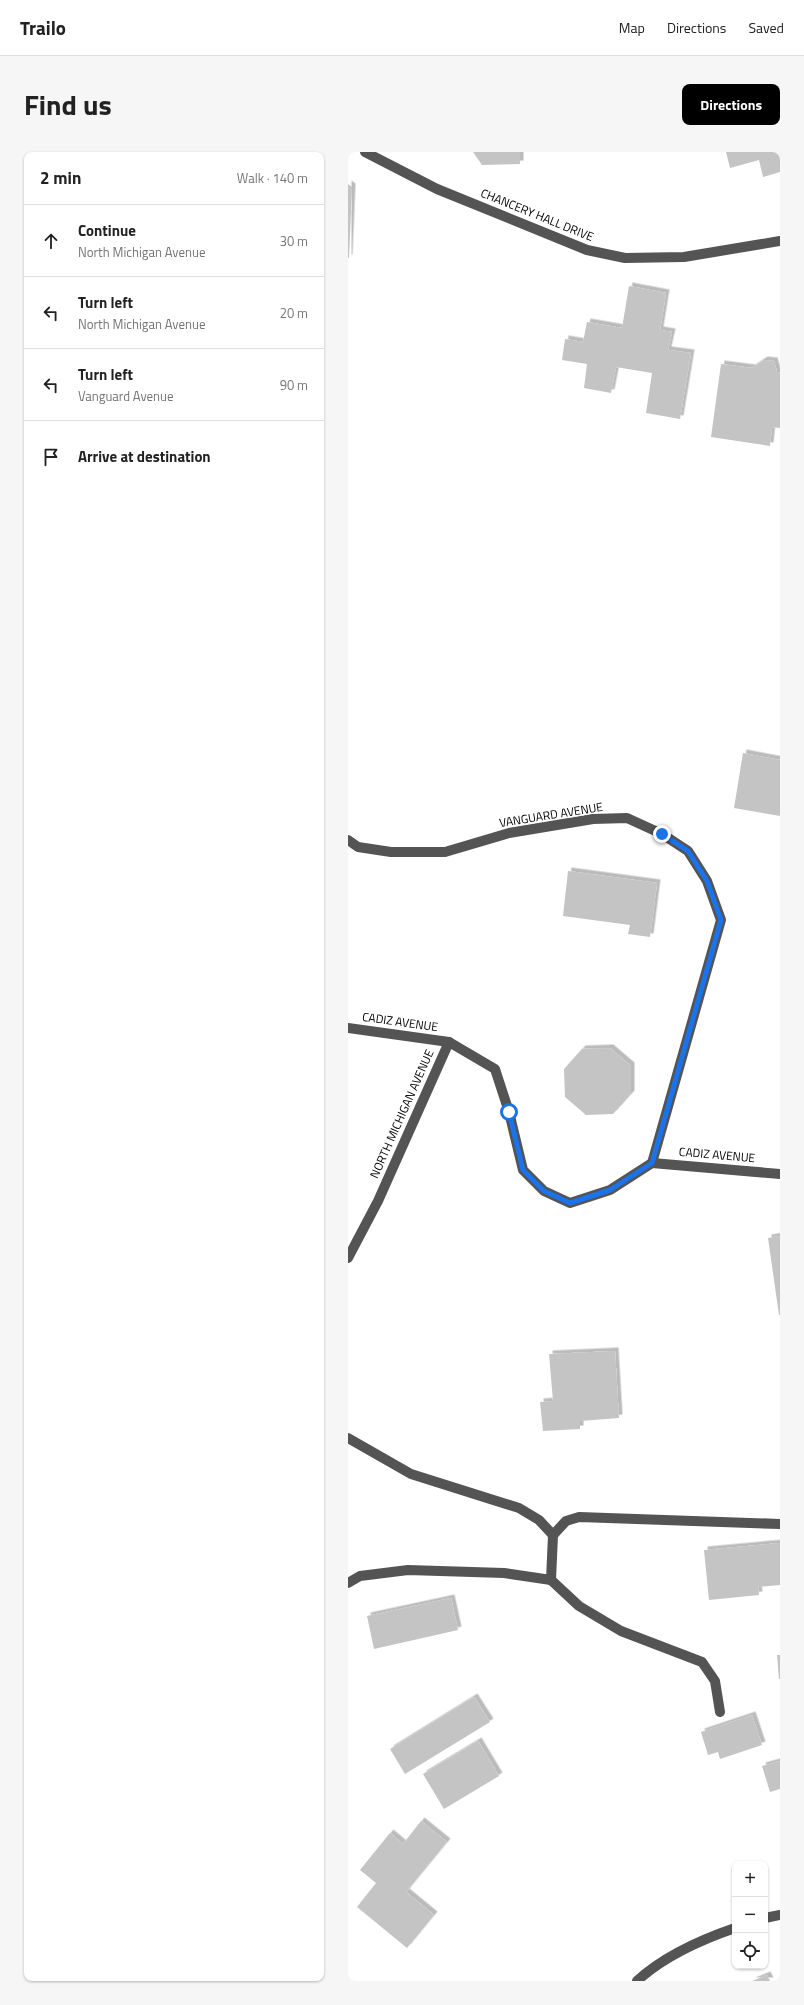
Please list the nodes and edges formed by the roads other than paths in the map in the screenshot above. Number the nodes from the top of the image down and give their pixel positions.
1 (365, 152) edge
2 (780, 241) edge
3 (348, 840) edge
4 (348, 1028) edge
5 (448, 1042) junction
6 (652, 1163) junction
7 (780, 1174) edge
8 (348, 1258) edge
9 (348, 1438) edge
10 (780, 1524) edge
11 (554, 1535) junction
12 (551, 1580) junction
13 (348, 1583) edge
14 (720, 1712) dead end
15 (780, 1915) edge
16 (768, 1917) edge
17 (732, 1929) edge
18 (637, 1981) edge

1 - 2 street, CHANCERY HALL DRIVE
3 - 6 street, VANGUARD AVENUE
4 - 5 street, CADIZ AVENUE
5 - 6 street, NORTH MICHIGAN AVENUE
5 - 8 street, NORTH MICHIGAN AVENUE
6 - 7 street, CADIZ AVENUE
9 - 11 street
10 - 11 street
11 - 12 street
12 - 13 street
12 - 14 street
15 - 16 street
17 - 18 street

